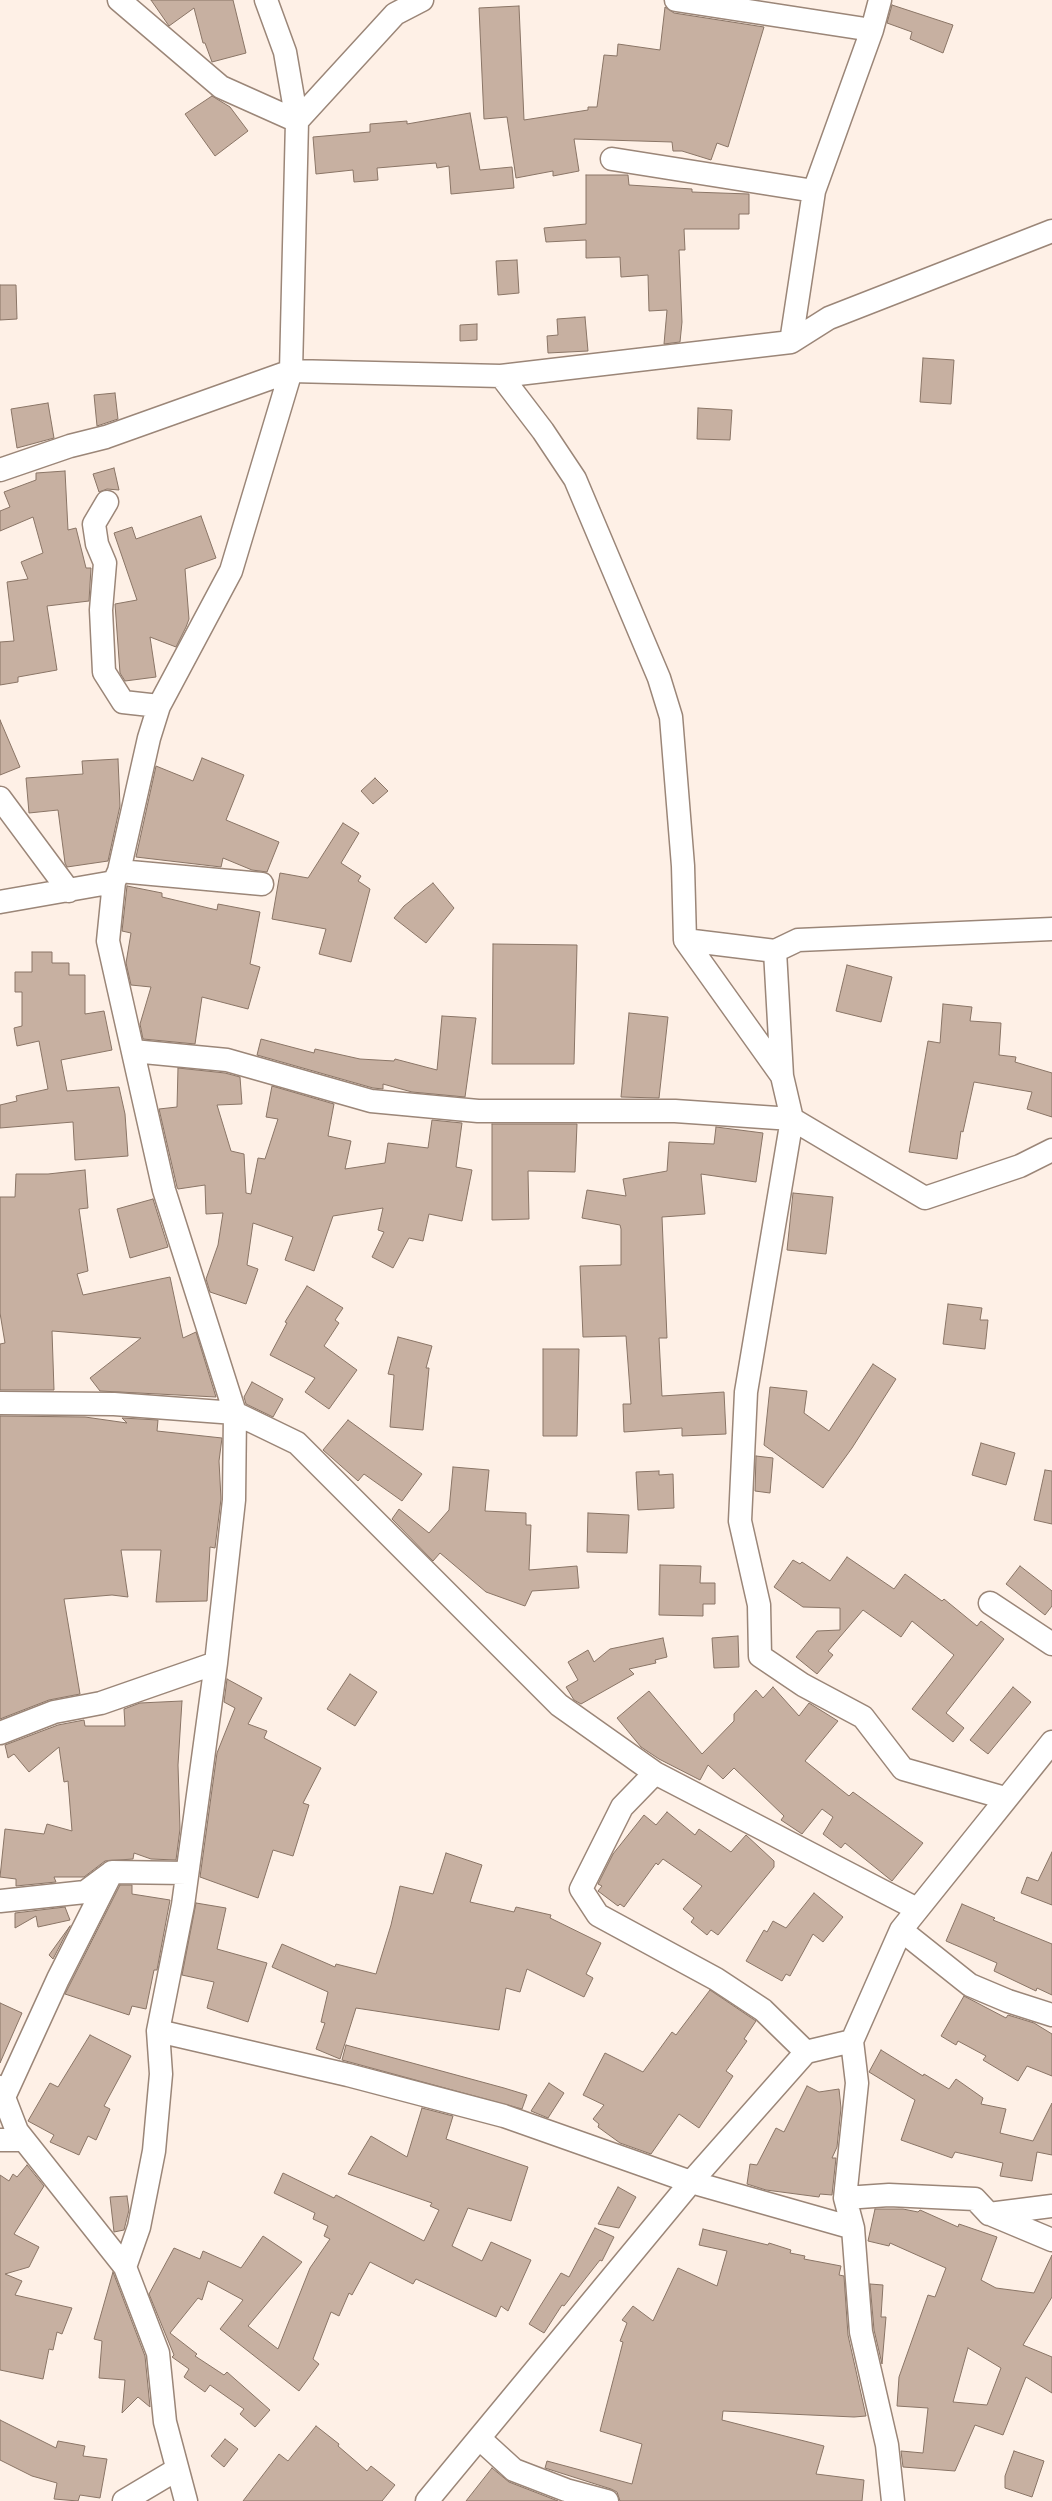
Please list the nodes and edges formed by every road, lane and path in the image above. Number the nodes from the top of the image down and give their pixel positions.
1 (119, 0) edge
2 (266, 0) edge
3 (422, 0) edge
4 (676, 0) edge
5 (880, 0) edge
6 (872, 30) junction
7 (297, 121) junction
8 (612, 159) dead end
9 (814, 191) junction
10 (1052, 231) edge
11 (791, 342) junction
12 (291, 371) junction
13 (501, 376) junction
14 (0, 470) edge
15 (107, 502) dead end
16 (159, 706) junction
17 (0, 798) edge
18 (116, 876) junction
19 (262, 884) dead end
20 (69, 890) junction
21 (0, 902) edge
22 (1052, 929) edge
23 (685, 940) junction
24 (775, 951) junction
25 (133, 1051) junction
26 (782, 1076) junction
27 (792, 1119) junction
28 (1052, 1150) edge
29 (0, 1403) edge
30 (236, 1413) junction
31 (990, 1603) dead end
32 (1052, 1644) edge
33 (216, 1664) junction
34 (0, 1732) edge
35 (1052, 1742) edge
36 (655, 1773) junction
37 (1005, 1798) junction
38 (112, 1872) junction
39 (187, 1873) junction
40 (0, 1901) edge
41 (917, 1909) junction
42 (901, 1930) junction
43 (1052, 2015) edge
44 (158, 2031) junction
45 (852, 2041) junction
46 (806, 2052) junction
47 (2, 2091) edge
48 (0, 2140) edge
49 (24, 2140) junction
50 (691, 2182) junction
51 (845, 2198) junction
52 (1052, 2206) edge
53 (989, 2214) junction
54 (852, 2228) junction
55 (1052, 2240) edge
56 (125, 2267) junction
57 (480, 2439) junction
58 (176, 2470) junction
59 (124, 2501) edge
60 (186, 2501) edge
61 (427, 2501) edge
62 (607, 2501) edge
63 (893, 2501) edge

1 - 7 street
2 - 7 street
3 - 7 street
4 - 6 street
5 - 6 street
6 - 9 street
7 - 12 street
8 - 9 street
9 - 11 street
10 - 11 street
11 - 13 street
12 - 13 street
12 - 14 street
12 - 16 street
13 - 23 street
15 - 16 street
16 - 18 street
17 - 20 street
18 - 19 street
18 - 20 street
18 - 25 street
20 - 21 street
22 - 24 street
23 - 24 street
23 - 26 street
24 - 26 street
25 - 27 street
25 - 30 street
26 - 27 street
27 - 28 street
27 - 37 street
29 - 30 street
30 - 33 street
30 - 36 street
31 - 32 street
33 - 34 street
33 - 39 street
35 - 37 street
36 - 41 street
36 - 46 street
37 - 41 street
38 - 39 street
38 - 40 street
38 - 47 street
39 - 44 street
41 - 42 street
42 - 43 street
42 - 45 street
44 - 50 street
44 - 56 street
45 - 46 street
45 - 51 street
46 - 50 street
47 - 49 street
48 - 49 street
49 - 56 street
50 - 54 street
50 - 57 street
51 - 53 street
51 - 54 street
52 - 53 street
53 - 55 street
54 - 63 street
56 - 58 street
57 - 61 street
57 - 62 street
58 - 59 street
58 - 60 street

